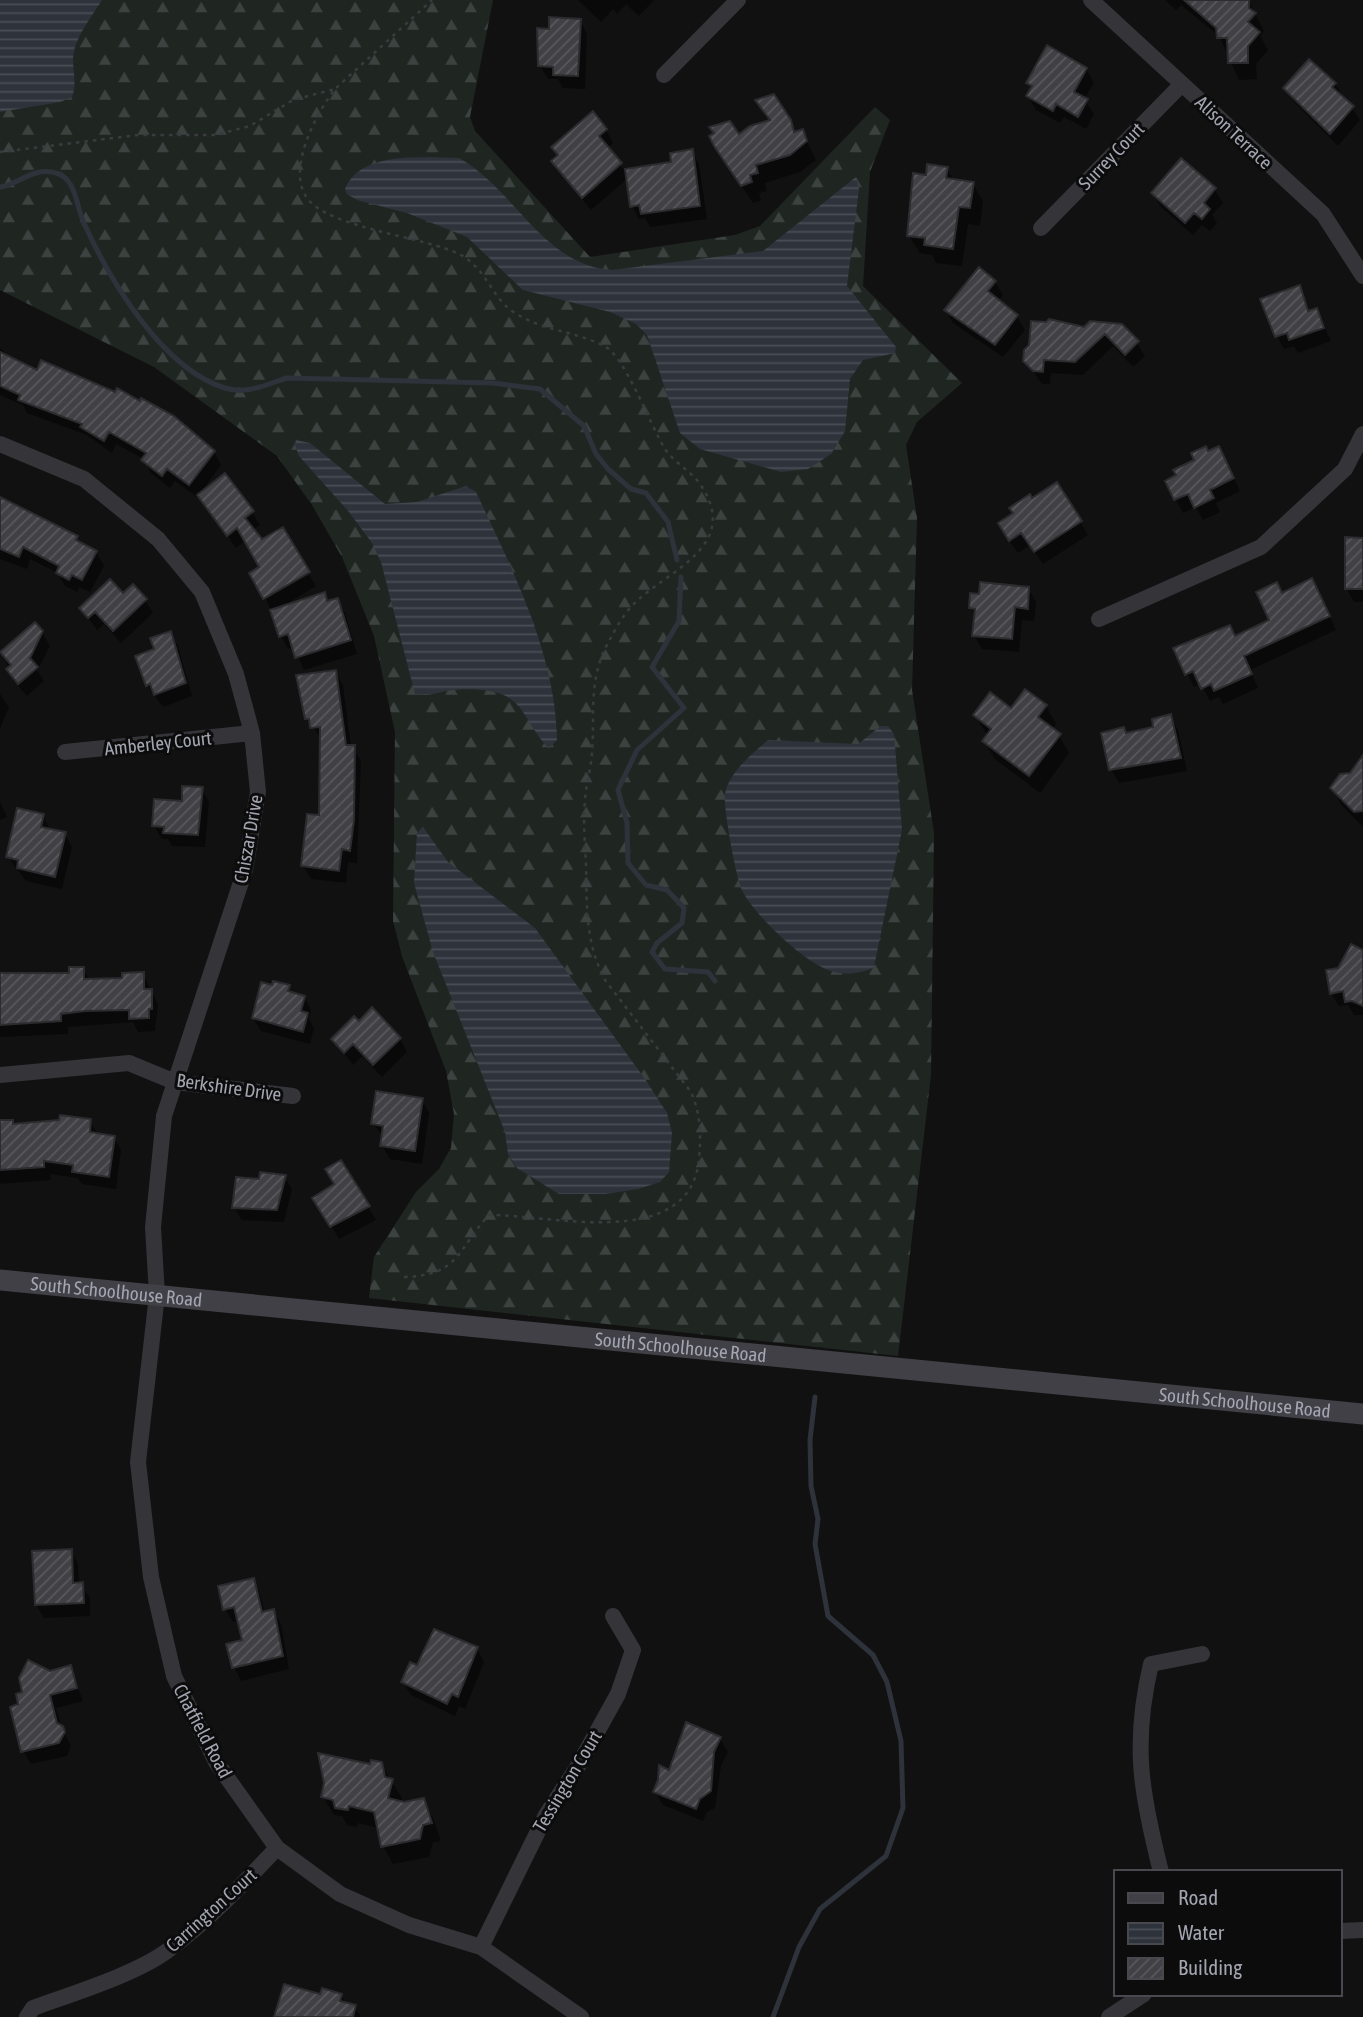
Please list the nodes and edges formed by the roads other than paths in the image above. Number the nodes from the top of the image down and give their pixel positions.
1 (738, 0) edge
2 (1091, 0) edge
3 (664, 75) dead end
4 (1182, 84) junction
5 (1041, 228) dead end
6 (1363, 276) edge
7 (1363, 434) edge
8 (0, 444) edge
9 (1358, 458) edge
10 (1099, 619) dead end
11 (252, 733) junction
12 (65, 752) dead end
13 (0, 1075) edge
14 (175, 1082) junction
15 (293, 1096) dead end
16 (0, 1280) edge
17 (157, 1295) junction
18 (1363, 1414) edge
19 (613, 1616) dead end
20 (1202, 1654) dead end
21 (277, 1848) junction
22 (1161, 1870) edge
23 (1363, 1930) edge
24 (1342, 1931) edge
25 (481, 1947) junction
26 (1141, 1996) edge
27 (27, 2017) edge
28 (581, 2017) edge
29 (1109, 2017) edge

1 - 3 street
2 - 4 street, Alison Terrace
4 - 5 street, Surrey Court
4 - 6 street, Alison Terrace
7 - 9 street
8 - 11 street, Chiszar Drive
9 - 10 street
11 - 12 street, Amberley Court
11 - 14 street, Chiszar Drive
13 - 14 street, Berkshire Drive
14 - 15 street, Berkshire Drive
14 - 17 street, Chiszar Drive
16 - 17 street, South Schoolhouse Road
17 - 18 street, South Schoolhouse Road
17 - 21 street, Chatfield Road
19 - 25 street, Tessington Court
20 - 22 street
21 - 25 street, Chatfield Road
21 - 27 street, Carrington Court
23 - 24 street
25 - 28 street, Chatfield Road
26 - 29 street

